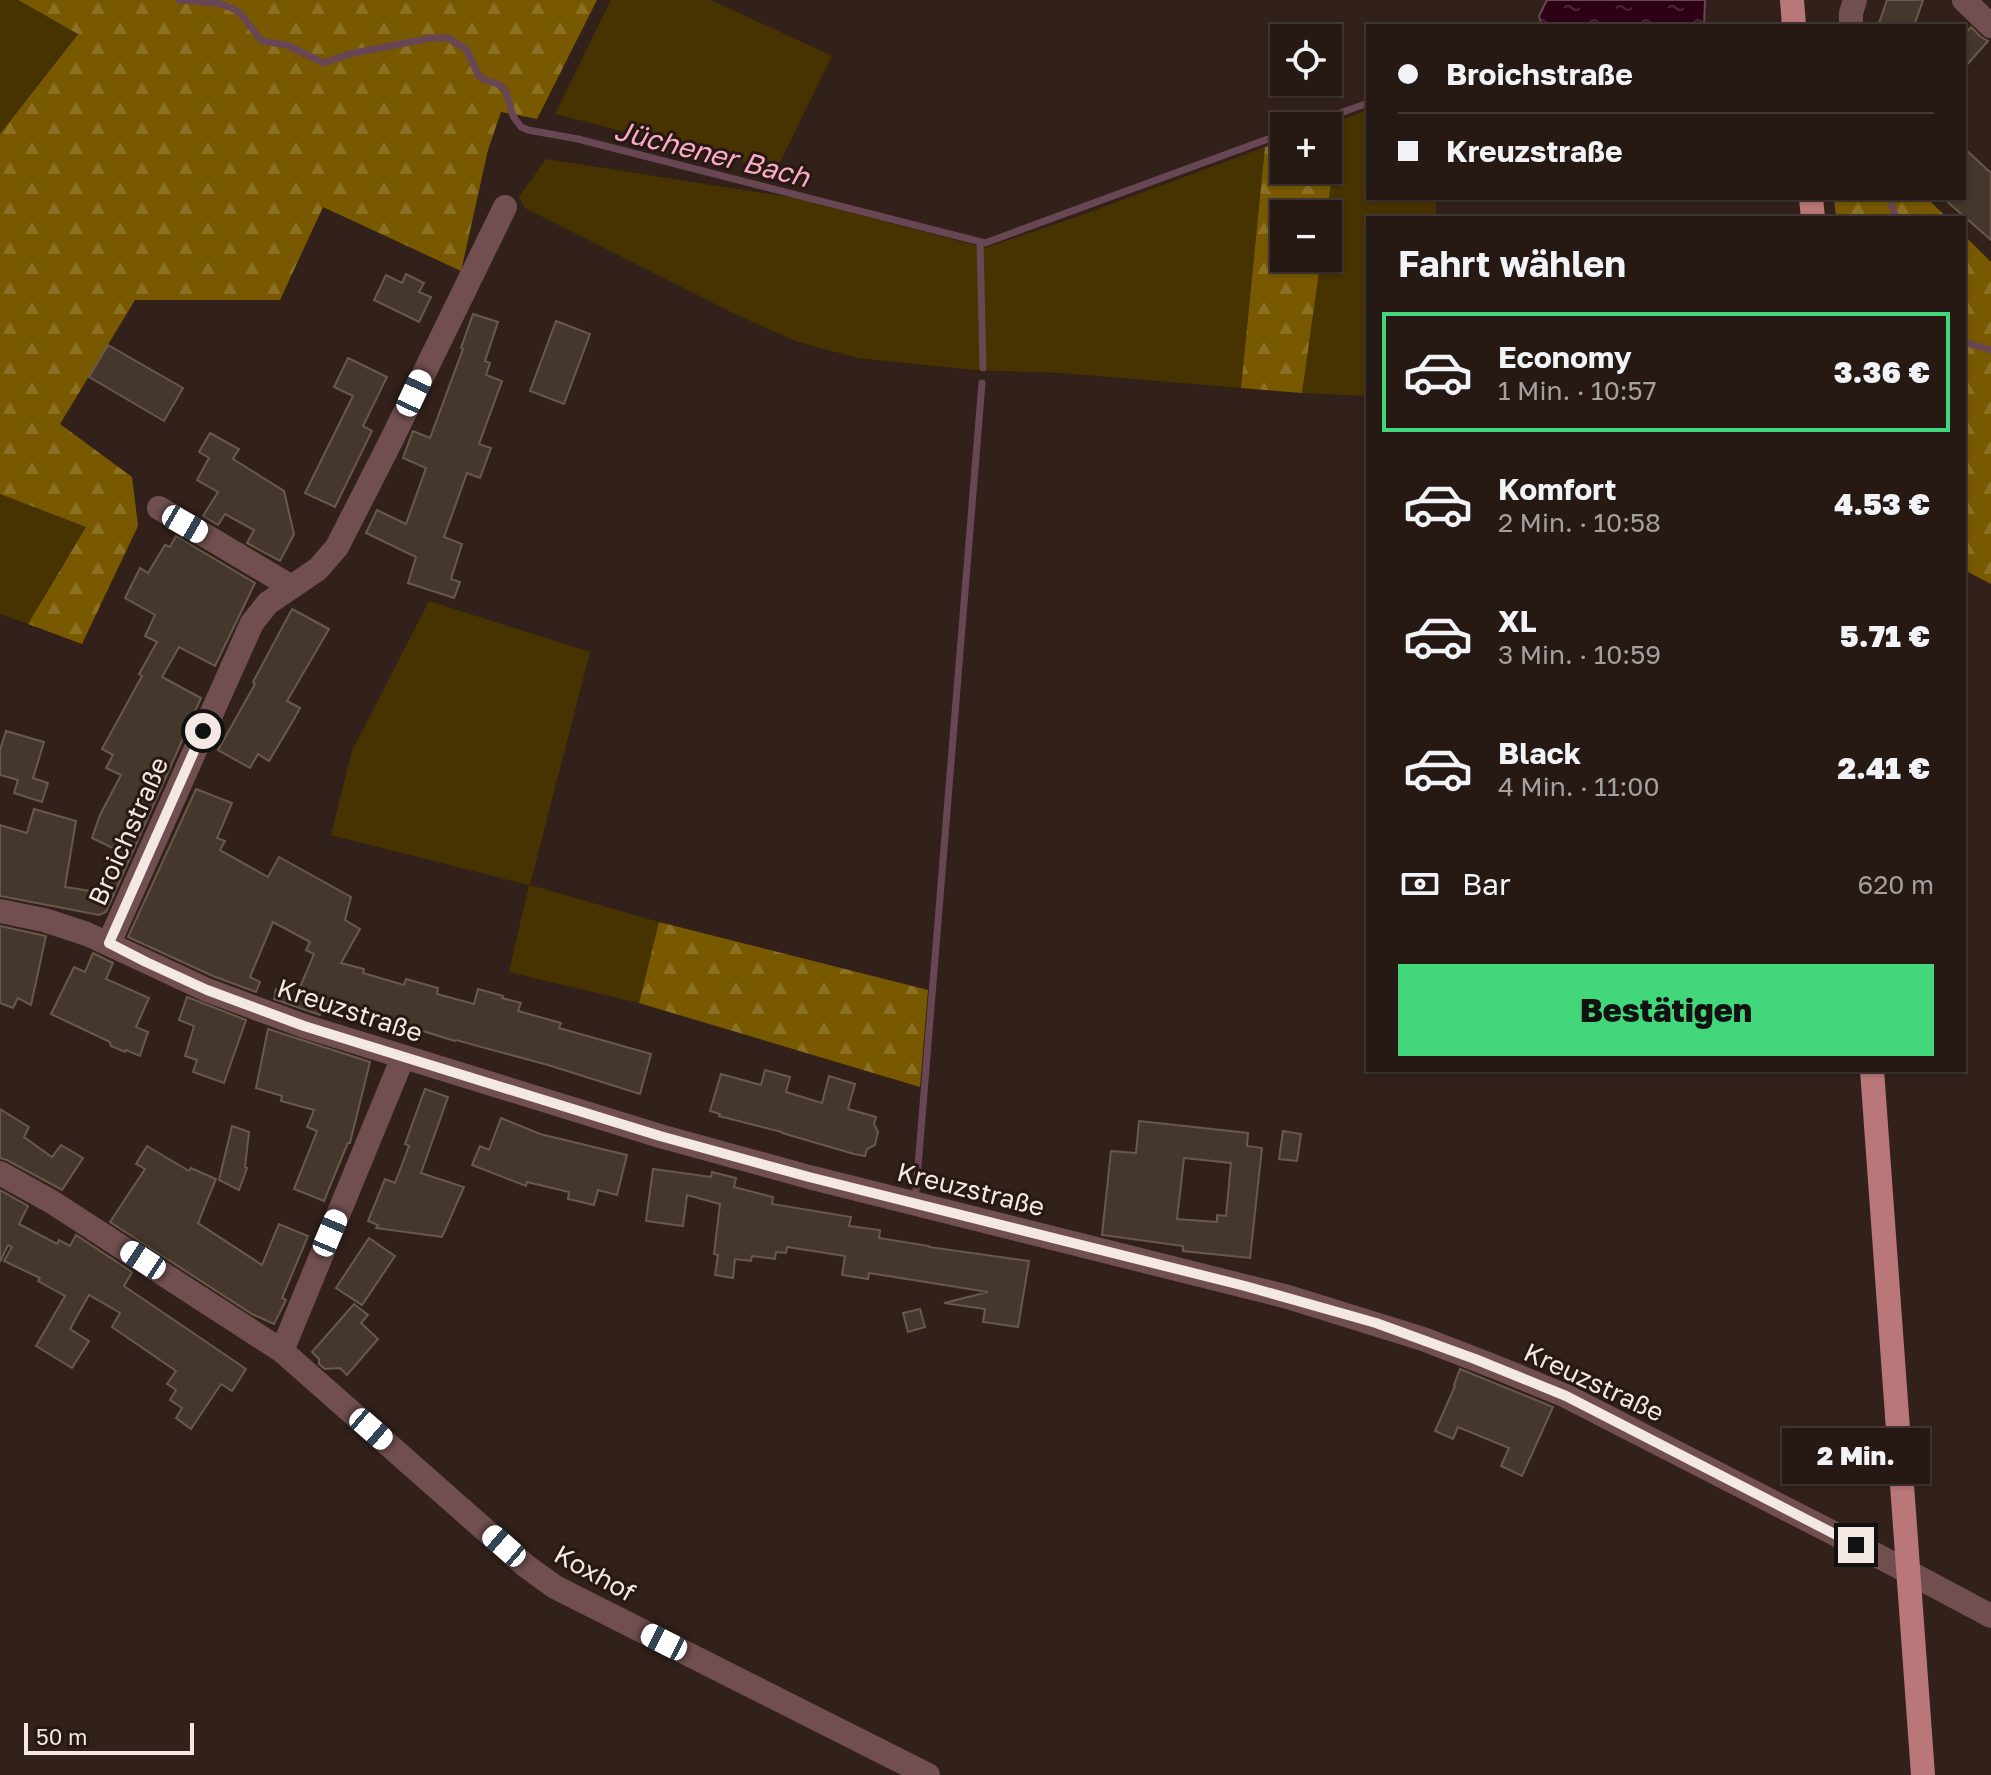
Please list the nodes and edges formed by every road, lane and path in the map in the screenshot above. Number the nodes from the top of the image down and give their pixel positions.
1 (1792, 0) edge
2 (1855, 0) edge
3 (1964, 0) edge
4 (1794, 24) edge
5 (1851, 24) edge
6 (1991, 26) edge
7 (505, 207) dead end
8 (159, 508) dead end
9 (290, 586) junction
10 (0, 911) edge
11 (109, 943) junction
12 (403, 1057) junction
13 (1872, 1072) edge
14 (0, 1173) edge
15 (282, 1351) junction
16 (1908, 1572) junction
17 (1991, 1616) edge
18 (928, 1775) edge
19 (1923, 1775) edge

1 - 4 main road
2 - 5 street
3 - 6 street
7 - 9 street, Broichstraße
8 - 9 street
9 - 11 street, Broichstraße
10 - 11 street, Kreuzstraße
11 - 12 street, Kreuzstraße
12 - 15 street
12 - 16 street, Kreuzstraße
13 - 16 main road
14 - 15 street, Koxhof
15 - 18 street, Koxhof
16 - 17 street, Kreuzstraße
16 - 19 main road

